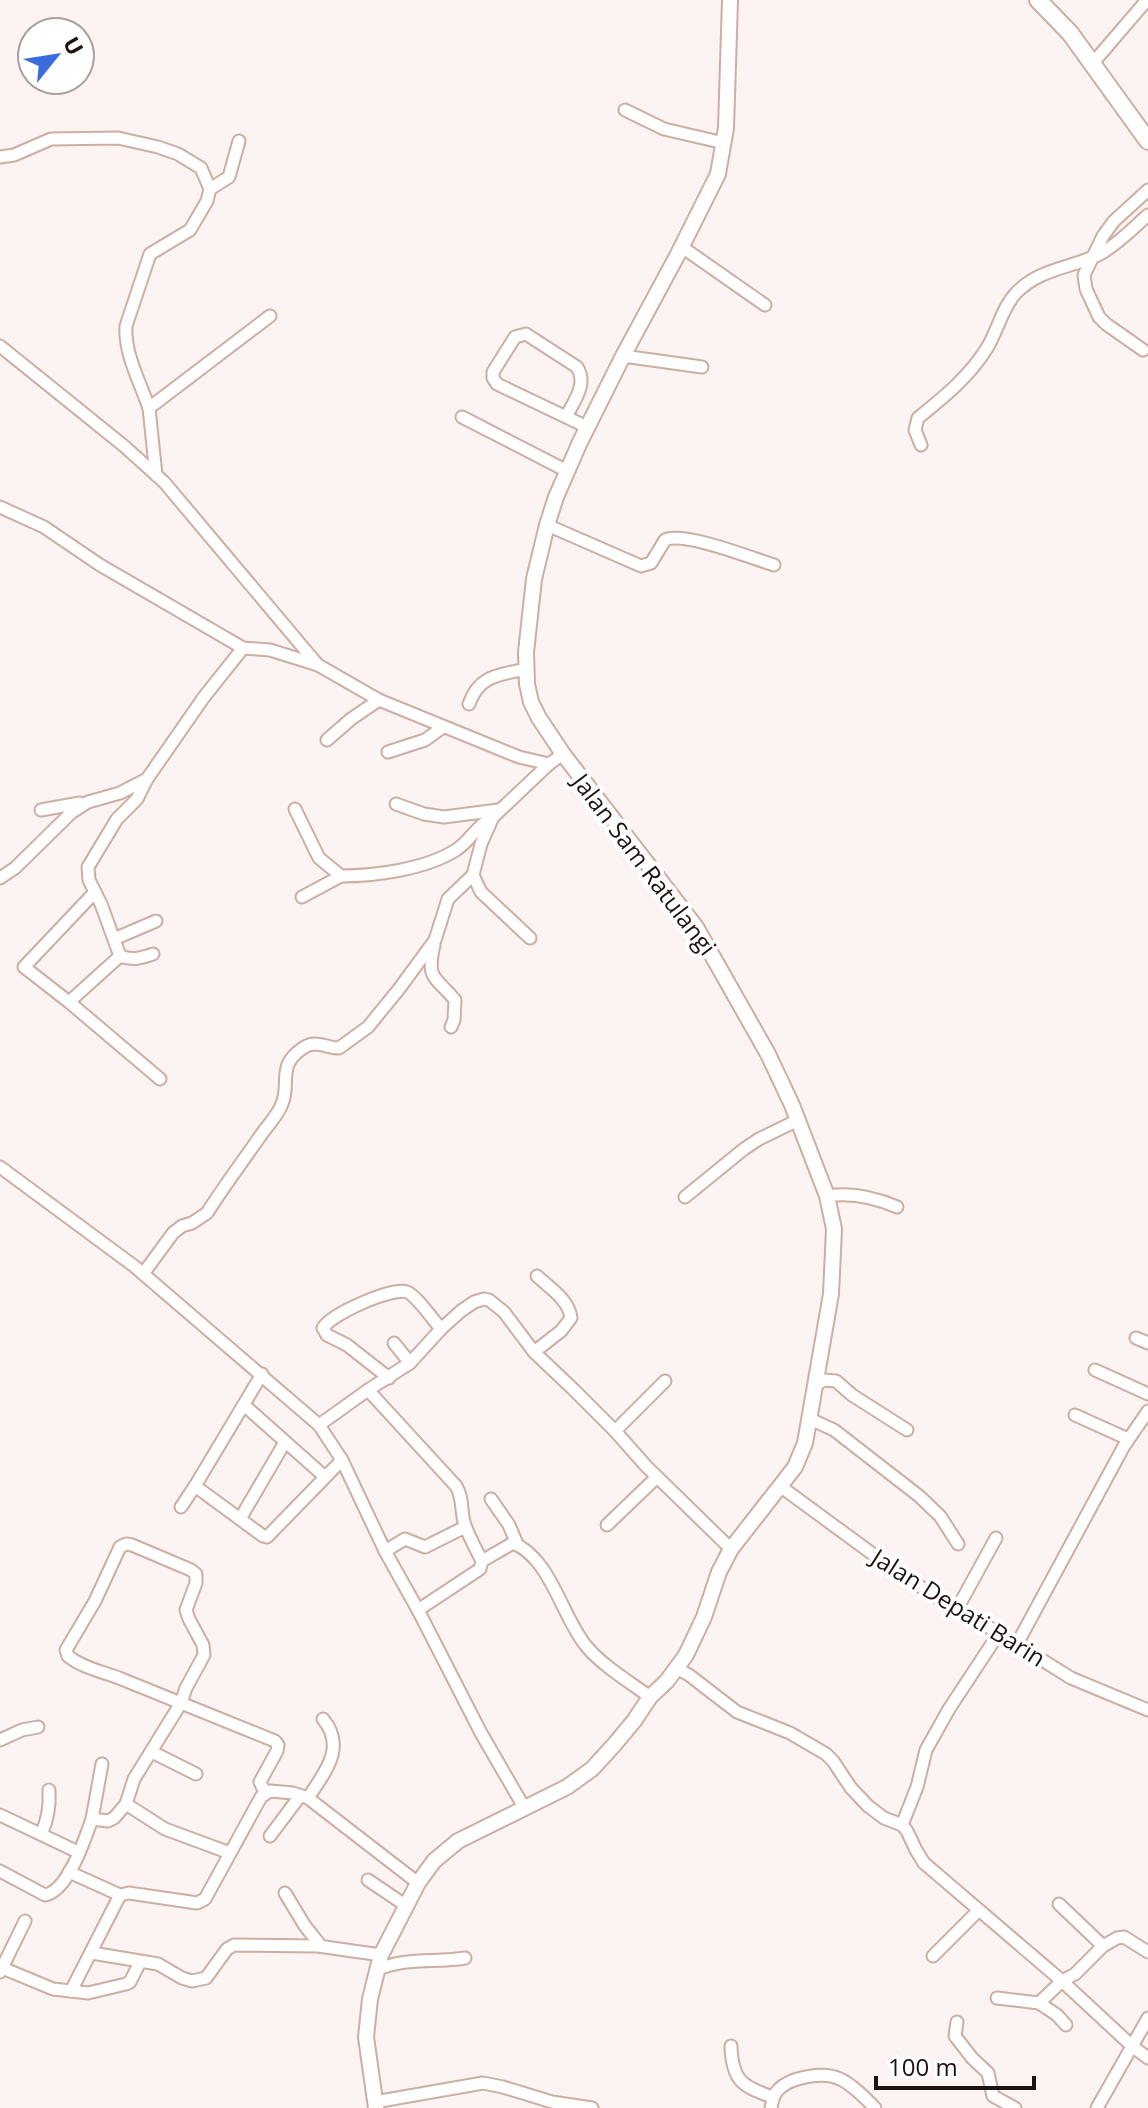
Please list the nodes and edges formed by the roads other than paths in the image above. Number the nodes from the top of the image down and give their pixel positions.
1 (730, 0) edge
2 (1038, 0) edge
3 (1147, 0) edge
4 (1093, 63) junction
5 (625, 110) dead end
6 (239, 141) dead end
7 (1148, 141) edge
8 (724, 143) junction
9 (0, 157) edge
10 (210, 189) junction
11 (1148, 190) edge
12 (1148, 215) edge
13 (682, 247) junction
14 (1091, 258) junction
15 (765, 305) dead end
16 (270, 316) dead end
17 (0, 346) edge
18 (1143, 350) dead end
19 (623, 356) junction
20 (702, 367) dead end
21 (149, 408) junction
22 (462, 417) dead end
23 (566, 417) junction
24 (587, 427) junction
25 (921, 445) dead end
26 (567, 471) junction
27 (156, 475) junction
28 (0, 507) edge
29 (547, 525) junction
30 (774, 565) dead end
31 (243, 648) junction
32 (318, 665) junction
33 (526, 669) junction
34 (379, 700) junction
35 (469, 704) dead end
36 (443, 727) junction
37 (327, 740) dead end
38 (388, 752) dead end
39 (563, 754) junction
40 (549, 764) junction
41 (147, 779) junction
42 (88, 802) junction
43 (396, 804) dead end
44 (295, 809) dead end
45 (41, 810) dead end
46 (498, 813) junction
47 (473, 875) junction
48 (341, 876) junction
49 (0, 878) edge
50 (95, 892) junction
51 (302, 897) dead end
52 (156, 921) dead end
53 (530, 938) dead end
54 (114, 939) junction
55 (435, 940) junction
56 (153, 954) dead end
57 (120, 956) junction
58 (69, 1002) junction
59 (451, 1027) dead end
60 (160, 1079) dead end
61 (798, 1120) junction
62 (0, 1167) edge
63 (827, 1196) junction
64 (685, 1197) dead end
65 (897, 1207) dead end
66 (143, 1274) junction
67 (537, 1276) dead end
68 (441, 1329) junction
69 (1136, 1338) dead end
70 (394, 1343) dead end
71 (1148, 1343) edge
72 (534, 1352) junction
73 (410, 1363) junction
74 (1095, 1370) dead end
75 (262, 1374) junction
76 (389, 1378) junction
77 (665, 1381) dead end
78 (816, 1385) junction
79 (368, 1390) junction
80 (1148, 1394) edge
81 (244, 1405) junction
82 (1148, 1411) edge
83 (1075, 1415) dead end
84 (810, 1419) junction
85 (319, 1425) junction
86 (907, 1430) dead end
87 (615, 1431) junction
88 (1128, 1439) junction
89 (285, 1442) junction
90 (342, 1460) junction
91 (324, 1476) junction
92 (657, 1477) junction
93 (195, 1486) junction
94 (780, 1486) junction
95 (491, 1499) dead end
96 (181, 1507) dead end
97 (240, 1519) junction
98 (607, 1525) dead end
99 (465, 1527) junction
100 (996, 1538) dead end
101 (517, 1544) junction
102 (958, 1544) dead end
103 (731, 1549) junction
104 (385, 1551) junction
105 (482, 1561) junction
106 (957, 1609) junction
107 (418, 1610) junction
108 (999, 1633) junction
109 (1017, 1644) junction
110 (676, 1668) junction
111 (650, 1697) junction
112 (181, 1703) junction
113 (1148, 1710) edge
114 (323, 1719) dead end
115 (38, 1727) dead end
116 (0, 1740) edge
117 (152, 1752) junction
118 (102, 1764) dead end
119 (196, 1774) dead end
120 (49, 1790) dead end
121 (265, 1793) junction
122 (304, 1797) junction
123 (126, 1804) junction
124 (525, 1809) junction
125 (0, 1815) edge
126 (92, 1819) junction
127 (902, 1825) junction
128 (41, 1834) junction
129 (270, 1836) dead end
130 (78, 1852) junction
131 (230, 1853) junction
132 (0, 1871) edge
133 (69, 1872) junction
134 (368, 1880) dead end
135 (418, 1883) junction
136 (285, 1893) dead end
137 (120, 1895) junction
138 (1059, 1904) dead end
139 (405, 1905) junction
140 (979, 1910) junction
141 (25, 1921) dead end
142 (321, 1946) junction
143 (1103, 1946) junction
144 (1148, 1952) edge
145 (92, 1953) junction
146 (933, 1956) dead end
147 (465, 1958) dead end
148 (140, 1962) junction
149 (379, 1962) junction
150 (1, 1969) edge
151 (1062, 1981) junction
152 (71, 1991) junction
153 (997, 1998) dead end
154 (1039, 2003) junction
155 (1148, 2018) edge
156 (957, 2022) dead end
157 (1066, 2025) dead end
158 (731, 2046) dead end
159 (1132, 2046) junction
160 (1148, 2058) edge
161 (772, 2103) edge
162 (375, 2105) edge
163 (592, 2108) edge
164 (875, 2108) edge
165 (1015, 2108) edge
166 (1097, 2108) edge

1 - 8 street, Jalan Sam Ratulangi
2 - 4 main road
3 - 4 street
4 - 7 main road
5 - 8 street
6 - 10 street
8 - 13 street, Jalan Sam Ratulangi
9 - 10 street
10 - 21 street
11 - 14 street
12 - 14 street
13 - 15 street
13 - 19 street, Jalan Sam Ratulangi
14 - 18 street
14 - 25 street
16 - 21 street
17 - 27 street
19 - 20 street
19 - 24 street, Jalan Sam Ratulangi
21 - 27 street
22 - 26 street
23 - 23 street
23 - 24 street
24 - 26 street, Jalan Sam Ratulangi
26 - 29 street, Jalan Sam Ratulangi
27 - 32 street
28 - 31 street
29 - 30 street
29 - 33 street, Jalan Sam Ratulangi
31 - 32 street
31 - 41 street
32 - 34 street
33 - 35 street
33 - 39 street, Jalan Sam Ratulangi
34 - 36 street
34 - 37 street
36 - 38 street
36 - 40 street
39 - 40 street
39 - 61 street, Jalan Sam Ratulangi
40 - 46 street
41 - 42 street
41 - 50 street
42 - 45 street
42 - 49 street
43 - 46 street
44 - 48 street
46 - 47 street
46 - 48 street
47 - 53 street
47 - 55 street
48 - 51 street
50 - 54 street
50 - 58 street
52 - 54 street
54 - 57 street
55 - 59 street
55 - 66 street
56 - 57 street
57 - 58 street
58 - 60 street
61 - 63 street, Jalan Sam Ratulangi
61 - 64 street
62 - 66 street
63 - 65 street
63 - 78 street, Jalan Sam Ratulangi
66 - 75 street
67 - 72 street
68 - 72 street
68 - 73 street
68 - 76 street
69 - 71 street
70 - 73 street
72 - 87 street
73 - 76 street
74 - 80 street
75 - 81 street
75 - 85 street
76 - 79 street
77 - 87 street
78 - 84 street, Jalan Sam Ratulangi
78 - 86 street
79 - 85 street
79 - 99 street
81 - 89 street
81 - 93 street
82 - 88 street
83 - 88 street
84 - 94 street, Jalan Sam Ratulangi
84 - 102 street
85 - 90 street
87 - 92 street
88 - 109 street
89 - 91 street
89 - 97 street
90 - 91 street
90 - 104 street
91 - 97 street
92 - 98 street
92 - 103 street
93 - 96 street
93 - 97 street
94 - 103 street, Jalan Sam Ratulangi
94 - 106 street, Jalan Depati Barin
95 - 101 street
99 - 104 street
99 - 105 street
100 - 106 street
101 - 105 street
101 - 111 street
103 - 110 street, Jalan Sam Ratulangi
104 - 107 street
105 - 107 street
106 - 108 street, Jalan Depati Barin
107 - 124 street
108 - 109 street, Jalan Depati Barin
108 - 127 street
109 - 113 street, Jalan Depati Barin
110 - 111 street, Jalan Sam Ratulangi
110 - 127 street
111 - 124 street, Jalan Sam Ratulangi
112 - 112 street
112 - 117 street
112 - 121 street
114 - 122 street
115 - 116 street
117 - 119 street
117 - 123 street
118 - 126 street
120 - 128 street
121 - 122 street
121 - 131 street
122 - 129 street
122 - 135 street
123 - 126 street
123 - 131 street
124 - 135 street, Jalan Sam Ratulangi
125 - 128 street
126 - 130 street
127 - 140 street
128 - 130 street
130 - 133 street
131 - 137 street
132 - 133 street
133 - 137 street
134 - 139 street
135 - 139 street, Jalan Sam Ratulangi
136 - 142 street
137 - 145 street
138 - 143 street
139 - 149 street, Jalan Sam Ratulangi
140 - 146 street
140 - 151 street
141 - 150 street
142 - 148 street
142 - 149 street
143 - 144 street
143 - 151 street
145 - 148 street
145 - 152 street
147 - 149 street
148 - 152 street
149 - 162 street, Jalan Sam Ratulangi
150 - 152 street
151 - 154 street
151 - 159 street
153 - 154 street
154 - 157 street
155 - 159 street
156 - 165 street
158 - 161 street
159 - 160 street
159 - 166 street
161 - 164 street
162 - 163 street

